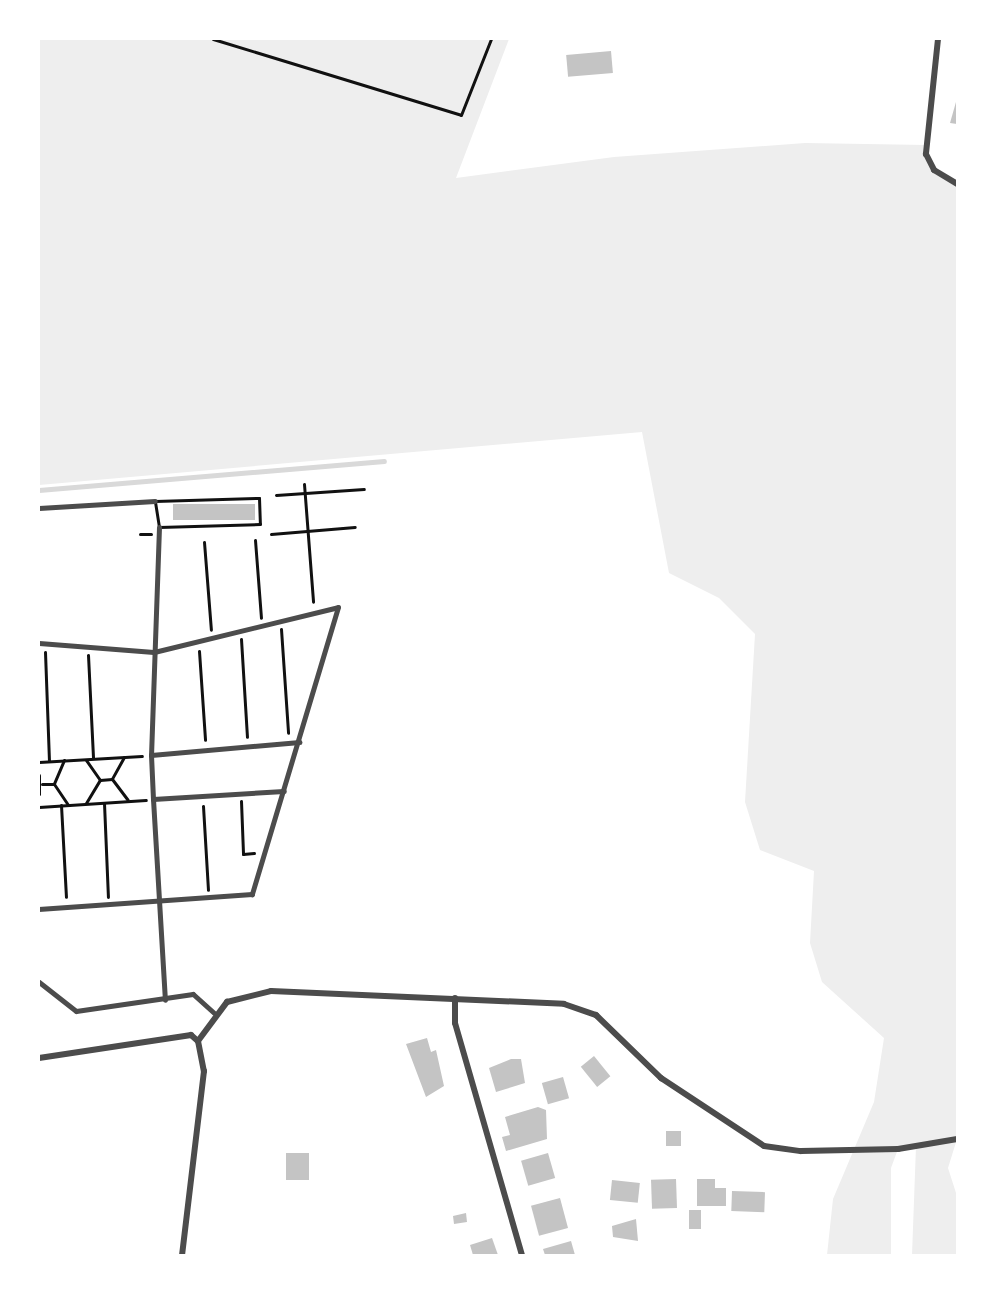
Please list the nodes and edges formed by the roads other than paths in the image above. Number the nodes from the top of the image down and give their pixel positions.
1 (938, 39) edge
2 (957, 184) edge
3 (155, 501) road end
4 (39, 508) edge
5 (159, 527) road end
6 (42, 643) edge
7 (154, 652) junction
8 (299, 742) junction
9 (151, 755) junction
10 (284, 791) junction
11 (153, 799) junction
12 (160, 901) junction
13 (39, 909) edge
14 (39, 982) edge
15 (456, 998) junction
16 (165, 1000) junction
17 (214, 1013) junction
18 (198, 1041) junction
19 (39, 1058) edge
20 (957, 1139) edge
21 (182, 1255) edge
22 (522, 1255) edge

1 - 2 street
3 - 4 street
5 - 7 street
6 - 7 street
7 - 8 street
7 - 9 street
8 - 9 street
8 - 10 street
9 - 11 street
10 - 11 street
10 - 12 street
11 - 12 street
12 - 13 street
12 - 16 street
14 - 16 street
15 - 17 street
15 - 20 street
15 - 22 street
16 - 17 street
17 - 18 street
18 - 19 street
18 - 21 street

